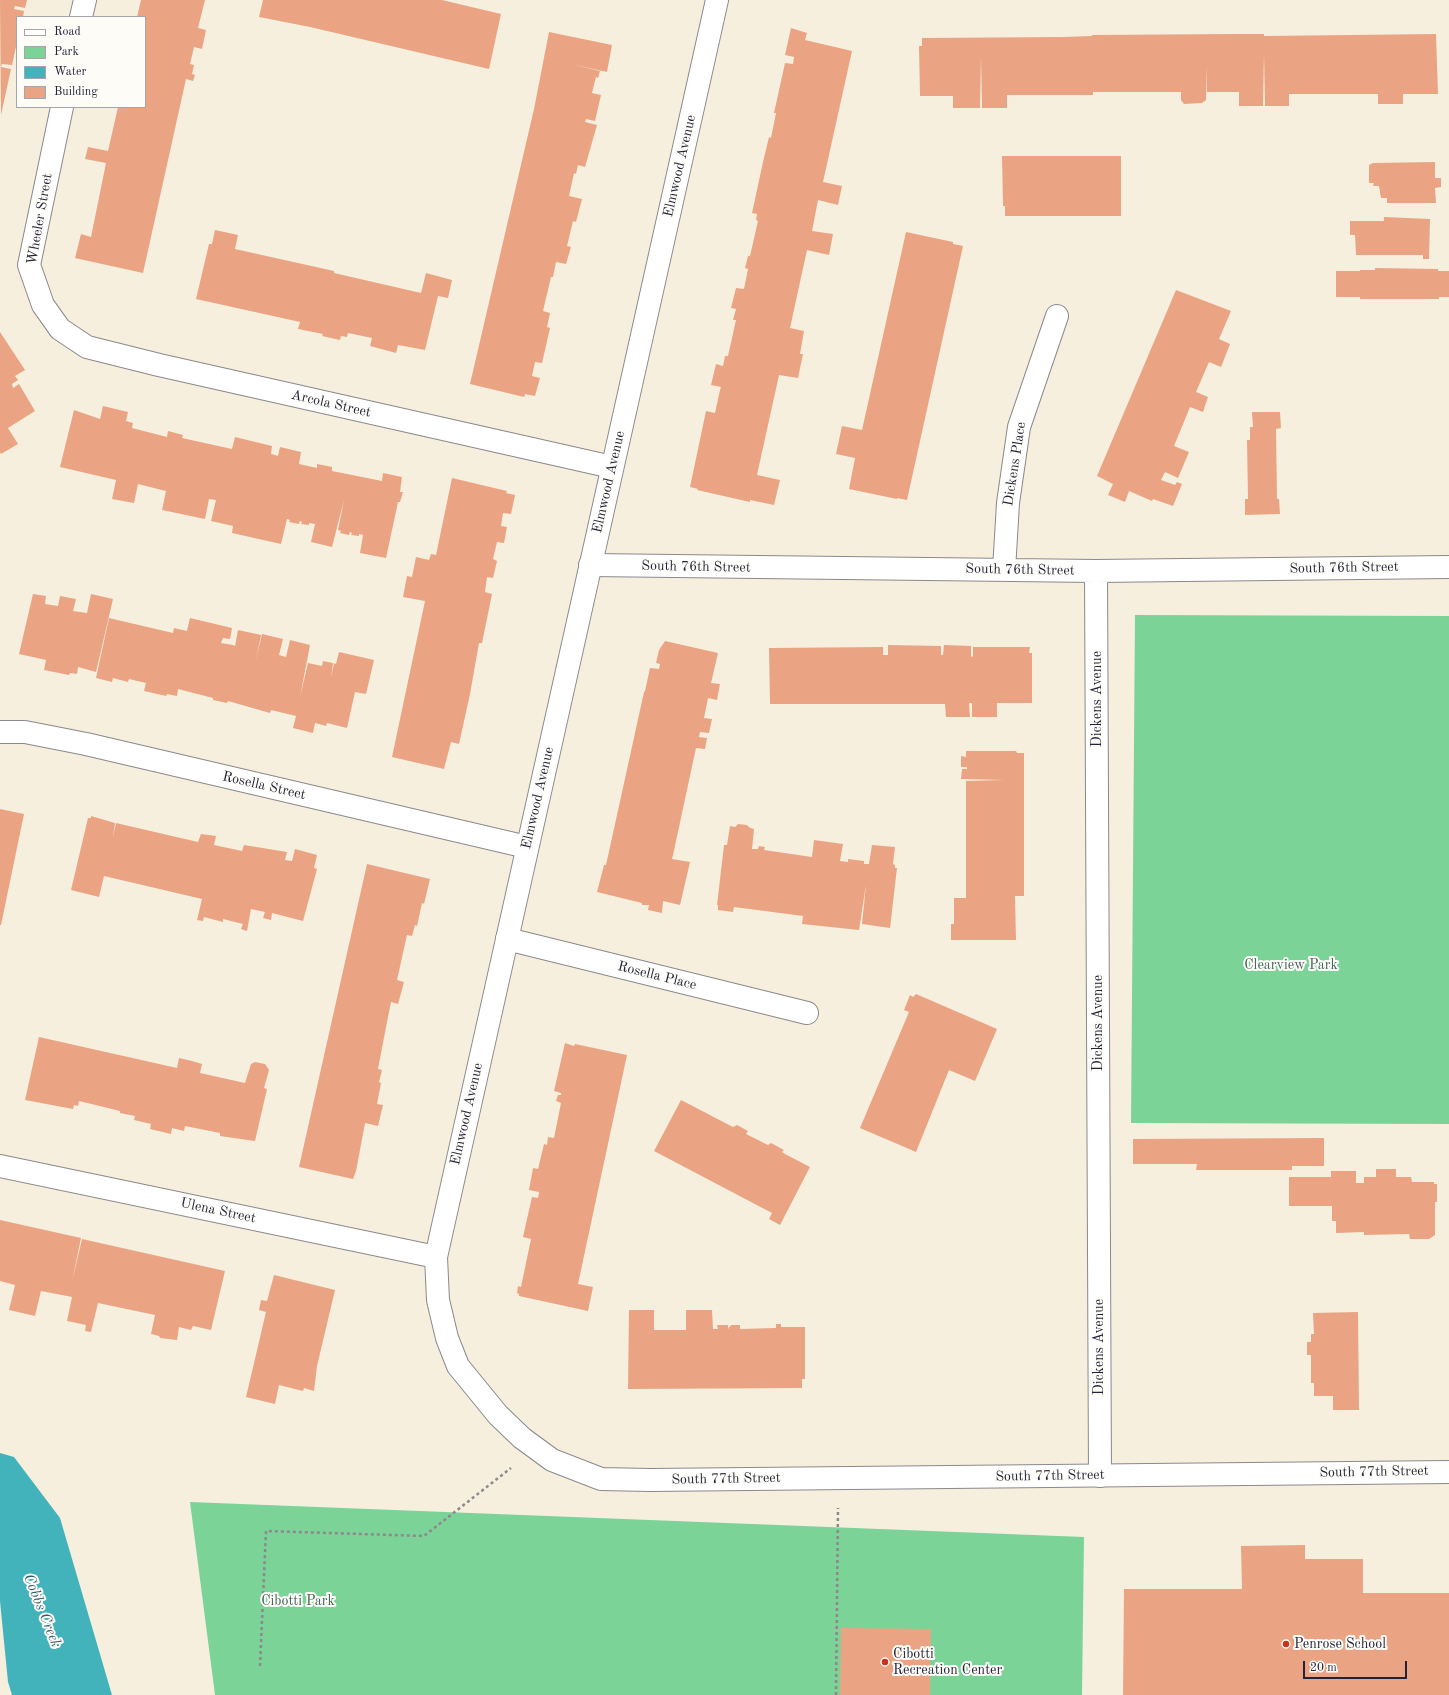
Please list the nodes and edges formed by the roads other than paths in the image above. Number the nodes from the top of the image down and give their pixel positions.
1 (85, 0) edge
2 (717, 0) edge
3 (81, 16) edge
4 (62, 108) edge
5 (1057, 316) dead end
6 (57, 325) joint
7 (612, 466) junction
8 (590, 565) junction
9 (1449, 567) edge
10 (1004, 570) junction
11 (1096, 571) junction
12 (0, 732) edge
13 (527, 847) junction
14 (507, 938) junction
15 (807, 1013) dead end
16 (0, 1166) edge
17 (436, 1257) junction
18 (1449, 1472) edge
19 (1100, 1476) junction
20 (650, 1480) joint

1 - 3 street
2 - 7 street, Elmwood Avenue
4 - 6 street, Wheeler Street
5 - 10 street, Dickens Place
6 - 7 street, Arcola Street
7 - 8 street, Elmwood Avenue
8 - 10 street, South 76th Street
8 - 13 street, Elmwood Avenue
9 - 11 street, South 76th Street
10 - 11 street, South 76th Street
11 - 19 street, Dickens Avenue
12 - 13 street, Rosella Street
13 - 14 street, Elmwood Avenue
14 - 15 street, Rosella Place
14 - 17 street, Elmwood Avenue
16 - 17 street, Ulena Street
17 - 20 street, Elmwood Avenue
18 - 19 street, South 77th Street
19 - 20 street, South 77th Street

